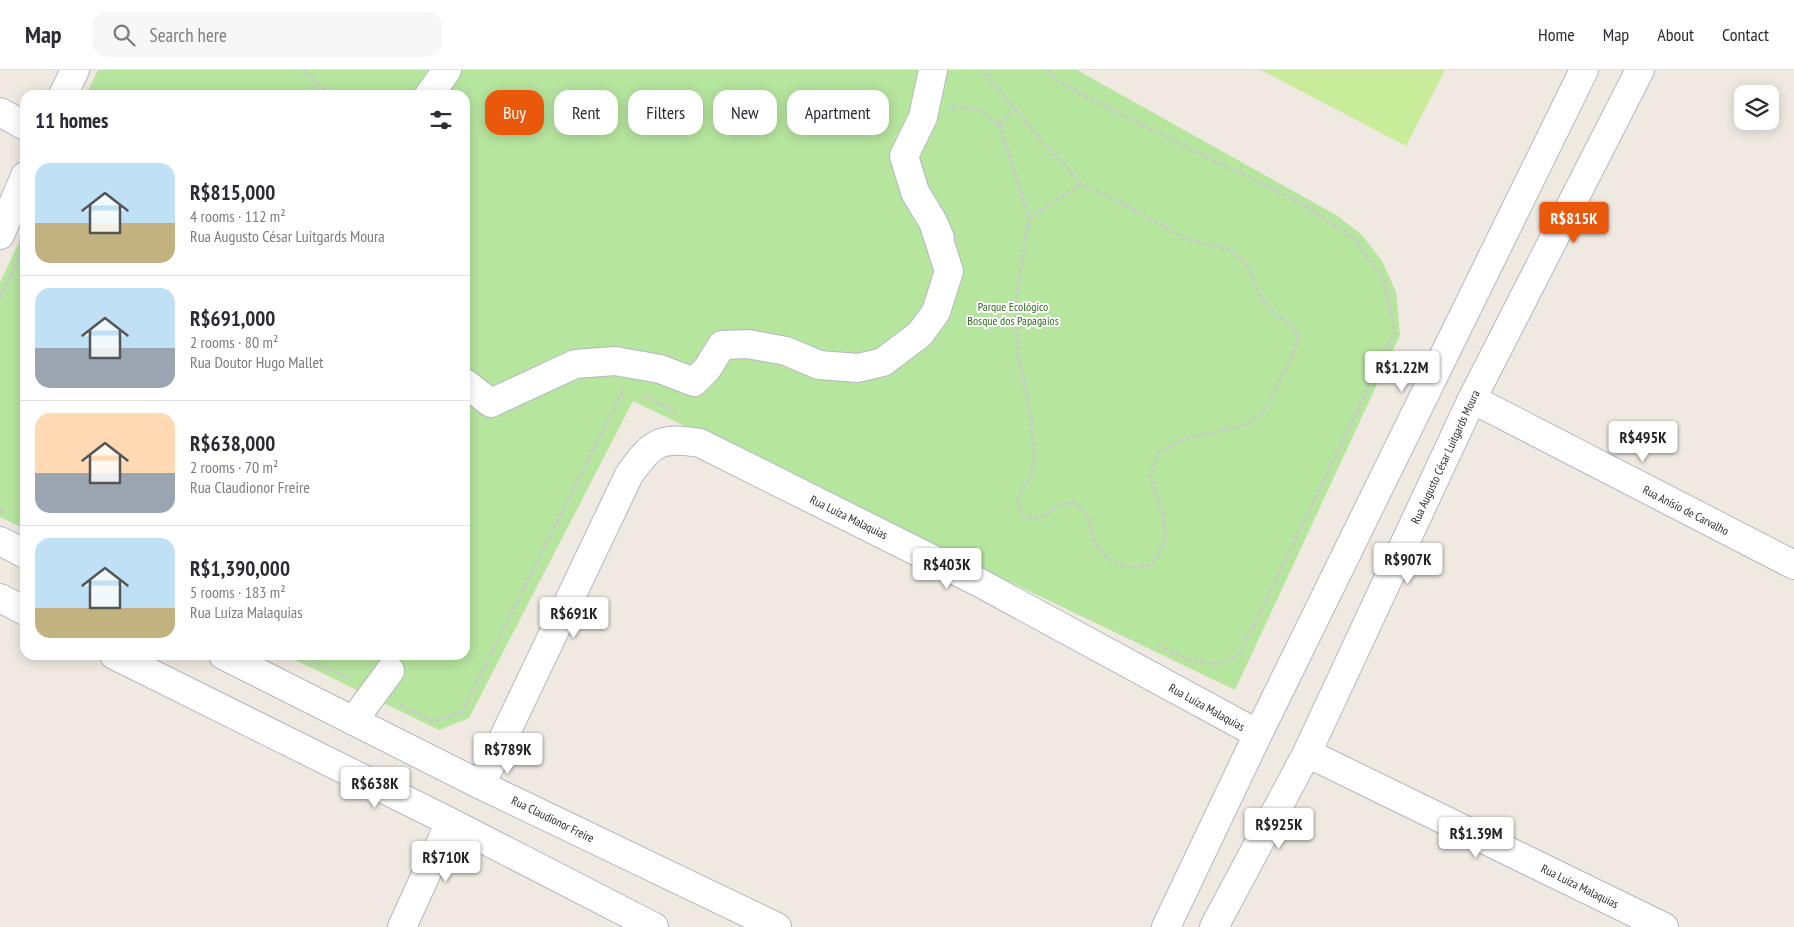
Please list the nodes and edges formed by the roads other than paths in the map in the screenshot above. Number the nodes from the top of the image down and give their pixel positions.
1 (75, 70) edge
2 (447, 70) edge
3 (934, 70) edge
4 (1584, 70) edge
5 (1640, 70) edge
6 (65, 90) edge
7 (433, 90) edge
8 (0, 112) edge
9 (20, 123) edge
10 (20, 188) edge
11 (933, 222) junction
12 (0, 235) edge
13 (944, 249) dead end
14 (470, 387) edge
15 (1472, 399) junction
16 (0, 541) edge
17 (20, 551) edge
18 (1794, 566) edge
19 (0, 598) edge
20 (20, 608) edge
21 (124, 660) edge
22 (233, 660) edge
23 (390, 671) dead end
24 (353, 721) junction
25 (1258, 734) junction
26 (1307, 753) junction
27 (481, 785) junction
28 (450, 822) junction
29 (402, 927) edge
30 (654, 927) edge
31 (778, 927) edge
32 (1166, 927) edge
33 (1214, 927) edge
34 (1664, 927) edge

1 - 6 street
2 - 7 street
3 - 11 street
4 - 25 street
5 - 15 street, Rua Augusto César Luitgards Moura
8 - 9 street
10 - 12 street
11 - 13 street
11 - 14 street
15 - 18 street, Rua Anísio de Carvalho
15 - 26 street, Rua Augusto César Luitgards Moura
16 - 17 street
19 - 20 street
21 - 28 street
22 - 24 street, Rua Claudionor Freire
23 - 24 street
24 - 27 street, Rua Claudionor Freire
25 - 27 street, Rua Luíza Malaquias
25 - 32 street
26 - 33 street, Rua Augusto César Luitgards Moura
26 - 34 street, Rua Luíza Malaquias
27 - 31 street, Rua Claudionor Freire
28 - 29 street
28 - 30 street

